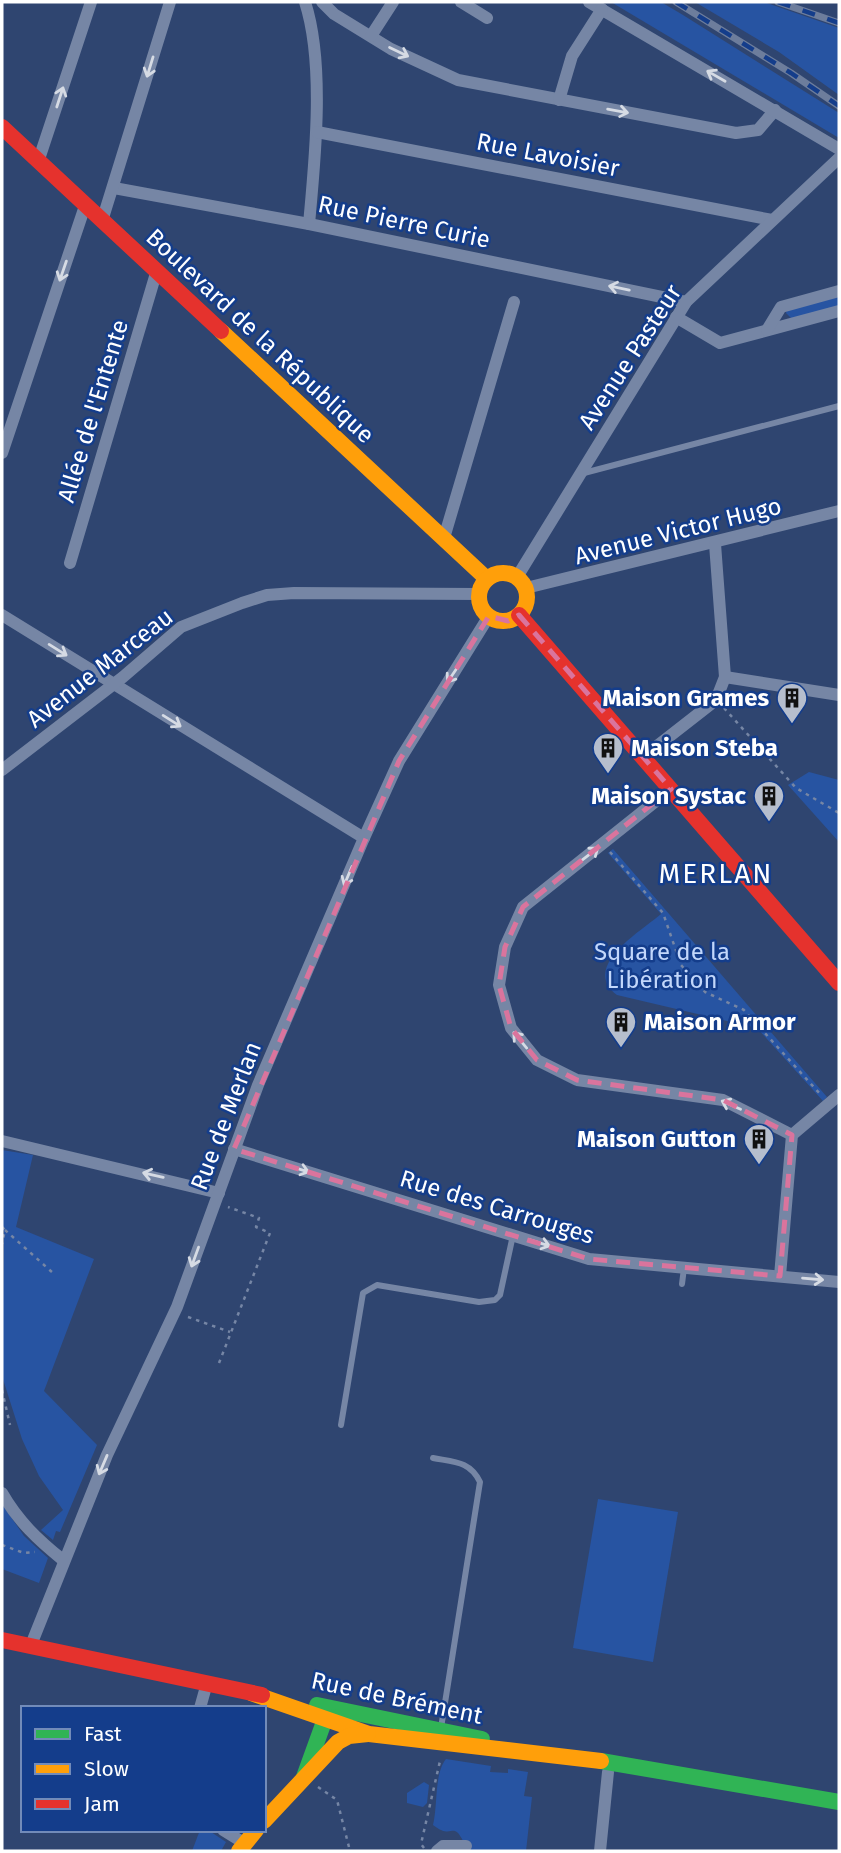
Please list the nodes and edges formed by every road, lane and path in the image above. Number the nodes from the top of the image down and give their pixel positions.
1 (91, 2) edge
2 (170, 2) edge
3 (305, 2) edge
4 (322, 2) edge
5 (393, 2) edge
6 (461, 2) edge
7 (589, 2) edge
8 (602, 9) junction
9 (334, 14) junction
10 (487, 18) dead end
11 (313, 28) junction
12 (371, 36) junction
13 (559, 100) junction
14 (775, 110) junction
15 (2, 127) edge
16 (317, 132) junction
17 (839, 149) edge
18 (839, 158) edge
19 (38, 162) junction
20 (114, 188) junction
21 (85, 206) junction
22 (772, 220) junction
23 (102, 221) junction
24 (309, 224) junction
25 (157, 270) junction
26 (839, 291) edge
27 (514, 302) dead end
28 (686, 302) junction
29 (839, 311) edge
30 (676, 317) junction
31 (767, 330) junction
32 (839, 406) edge
33 (2, 453) edge
34 (580, 474) junction
35 (839, 511) edge
36 (444, 538) junction
37 (715, 544) junction
38 (70, 563) dead end
39 (487, 579) junction
40 (522, 582) junction
41 (479, 594) junction
42 (2, 615) edge
43 (519, 615) junction
44 (489, 616) junction
45 (725, 677) junction
46 (114, 685) junction
47 (839, 695) edge
48 (716, 700) junction
49 (643, 757) junction
50 (2, 770) edge
51 (671, 789) junction
52 (839, 813) edge
53 (364, 838) junction
54 (603, 844) junction
55 (839, 982) edge
56 (839, 1095) edge
57 (829, 1104) junction
58 (792, 1135) junction
59 (2, 1141) edge
60 (234, 1149) junction
61 (216, 1199) junction
62 (3, 1228) edge
63 (513, 1235) junction
64 (2, 1244) edge
65 (684, 1268) junction
66 (53, 1273) dead end
67 (780, 1276) junction
68 (839, 1282) edge
69 (682, 1284) dead end
70 (175, 1312) junction
71 (230, 1332) junction
72 (219, 1363) dead end
73 (2, 1390) edge
74 (10, 1425) dead end
75 (341, 1425) dead end
76 (433, 1458) dead end
77 (2, 1493) edge
78 (2, 1545) edge
79 (58, 1556) junction
80 (2, 1633) edge
81 (2, 1640) edge
82 (32, 1645) junction
83 (207, 1683) junction
84 (251, 1693) junction
85 (201, 1706) edge
86 (330, 1717) junction
87 (444, 1731) junction
88 (369, 1734) junction
89 (338, 1742) junction
90 (533, 1752) junction
91 (444, 1758) dead end
92 (659, 1771) junction
93 (608, 1772) dead end
94 (304, 1777) junction
95 (839, 1802) edge
96 (839, 1809) edge
97 (266, 1819) edge
98 (225, 1832) edge
99 (254, 1832) edge
100 (466, 1846) dead end
101 (241, 1847) edge
102 (351, 1851) edge
103 (427, 1851) edge
104 (437, 1851) edge
105 (600, 1851) edge

19 -> 1 street
2 -> 20 street
3 - 11 street
4 - 9 street
5 - 12 street
6 - 10 street
7 - 8 street
8 - 13 street
14 -> 8 street
9 - 11 street
9 - 12 street
11 - 16 street
12 -> 13 street
13 -> 14 street
14 - 17 street
15 - 19 street, Boulevard de la République
16 - 22 street, Rue Lavoisier
16 - 24 street
18 - 22 street, Avenue Pasteur
19 - 21 street, Boulevard de la République
20 - 23 street
20 - 24 street, Rue Pierre Curie
21 - 23 street, Boulevard de la République
21 -> 33 street
22 - 28 street, Avenue Pasteur
23 - 25 street, Boulevard de la République
28 -> 24 street, Rue Pierre Curie
25 - 36 street, Boulevard de la République
25 - 38 street, Allée de l'Entente
26 - 31 street
27 - 36 street
28 - 30 street, Avenue Pasteur
29 - 31 street
30 - 31 street
30 - 34 street, Avenue Pasteur
32 - 34 lane
34 - 40 street, Avenue Pasteur
35 - 37 street, Avenue Victor Hugo
36 - 39 street, Boulevard de la République
37 - 40 street, Avenue Victor Hugo
37 - 45 street
39 - 40 street
39 - 41 street
40 - 43 street
41 - 44 street
41 - 46 street, Avenue Marceau
42 -> 46 street
43 - 44 street
43 - 49 street
44 -> 53 street, Rue de Merlan
45 - 47 street
45 - 48 street
46 - 50 street, Avenue Marceau
46 -> 53 street
48 - 49 street
48 - 52 path
49 - 51 street
51 - 54 street
51 - 55 street
53 -> 60 street, Rue de Merlan
54 - 57 path
58 -> 54 street
56 - 57 street
57 - 58 street
58 - 67 street
61 -> 59 street
60 - 61 street, Rue de Merlan
60 -> 63 street, Rue des Carrouges
61 -> 70 street, Rue de Merlan
61 - 71 path
62 - 64 path
62 - 66 path
63 -> 65 street, Rue des Carrouges
63 - 75 lane
65 - 67 street, Rue des Carrouges
65 - 69 lane
67 -> 68 street, Rue des Carrouges
70 - 71 path
70 -> 79 street, Rue de Merlan
71 - 72 path
73 - 74 path
76 - 87 lane
77 - 79 street
78 - 79 path
79 - 82 street, Rue de Merlan
80 - 82 street, Rue de Brément
81 - 82 street, Rue de Brément
82 - 83 street, Rue de Brément
83 - 84 street, Rue de Brément
83 - 85 street
84 - 86 street, Rue de Brément
84 - 86 street, Rue de Brément
86 - 87 street, Rue de Brément
86 - 88 street, Rue de Brément
86 - 89 street
86 - 94 street
87 - 90 street, Rue de Brément
88 - 89 street
88 - 90 street, Rue de Brément
89 - 94 street
90 - 92 street, Rue de Brément
91 - 103 path
92 - 95 street, Rue de Brément
92 - 96 street, Rue de Brément
93 - 105 street
94 - 97 street
94 - 102 path
98 - 101 street
99 - 101 street
100 - 104 street

